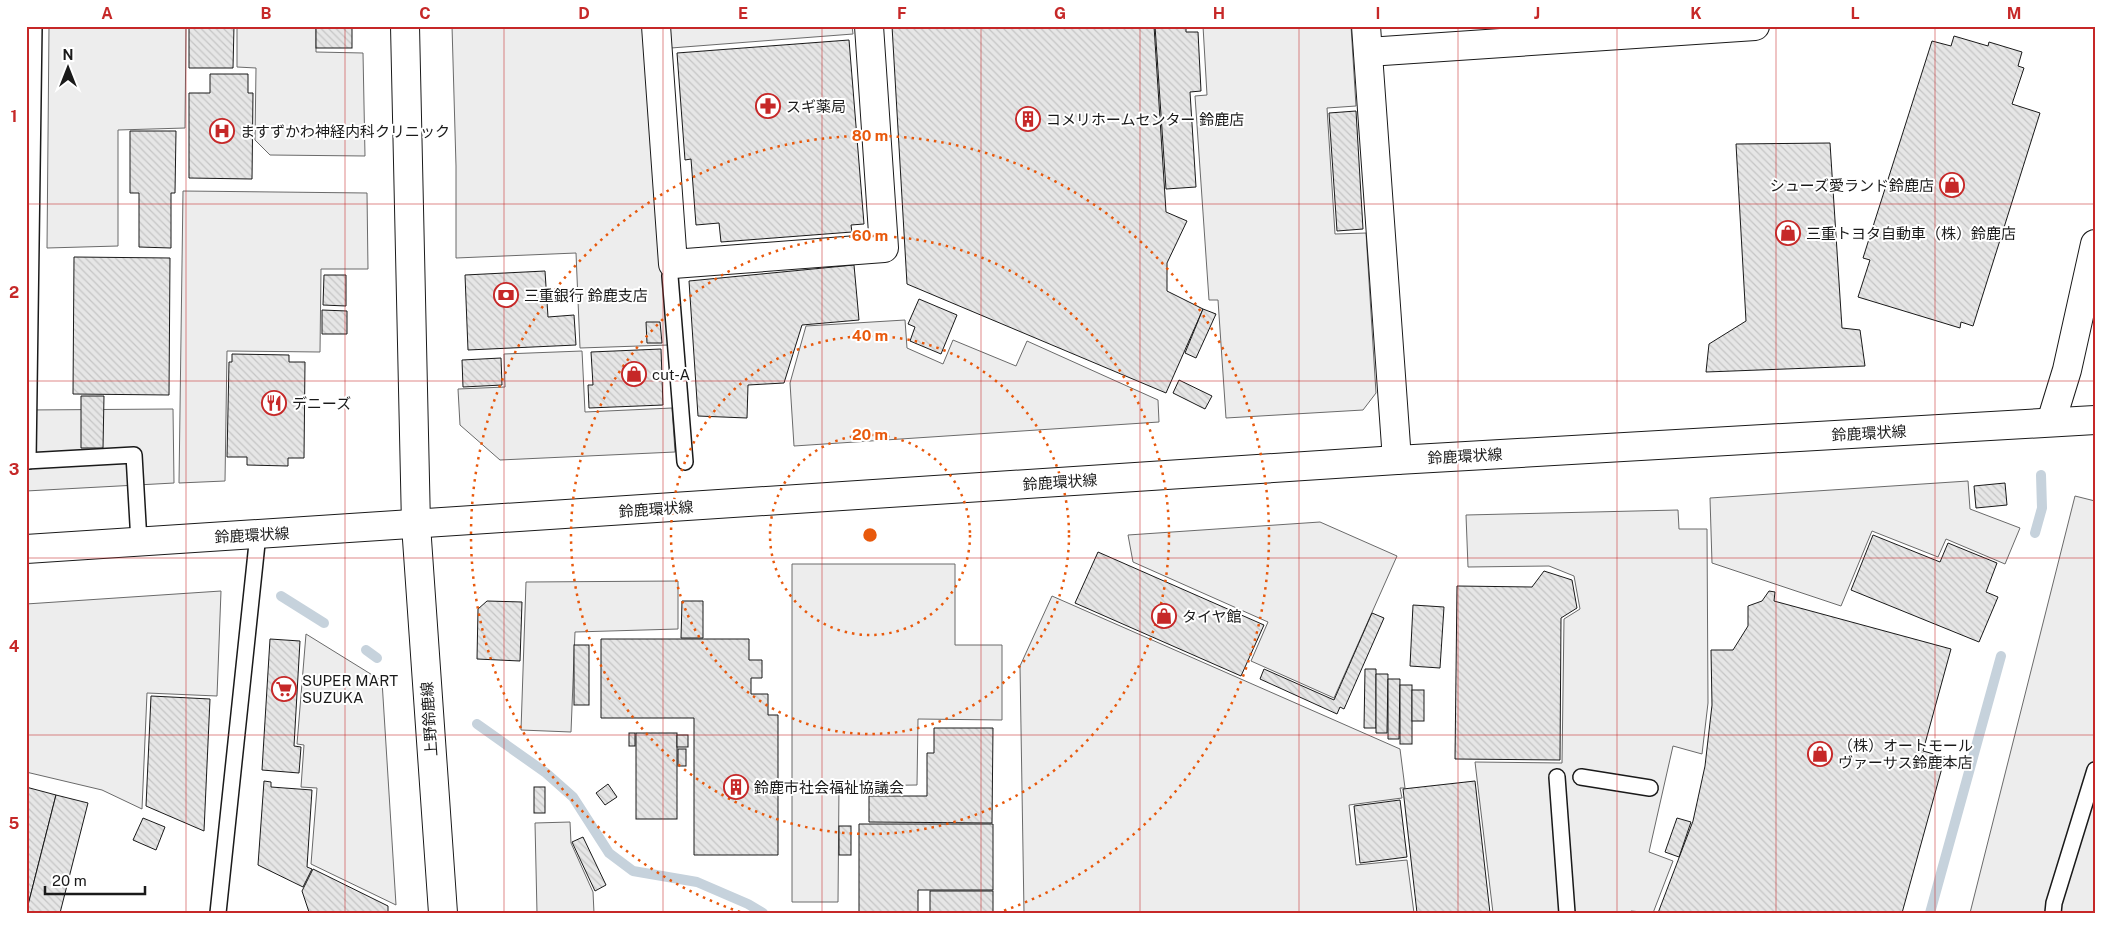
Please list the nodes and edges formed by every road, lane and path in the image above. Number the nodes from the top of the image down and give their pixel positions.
1 (34, 26) edge
2 (405, 26) edge
3 (656, 26) edge
4 (869, 26) edge
5 (1755, 26) edge
6 (1581, 32) edge
7 (1367, 39) edge
8 (2095, 244) edge
9 (673, 264) junction
10 (2095, 420) edge
11 (2051, 422) junction
12 (1397, 460) junction
13 (27, 461) edge
14 (685, 462) dead end
15 (416, 525) junction
16 (258, 534) junction
17 (139, 542) junction
18 (26, 549) edge
19 (2095, 770) edge
20 (1558, 777) dead end
21 (1581, 777) dead end
22 (1650, 788) dead end
23 (218, 913) edge
24 (443, 913) edge
25 (1567, 913) edge
26 (2053, 913) edge

1 - 13 lane
2 - 15 main road, 上野鈴鹿線
3 - 9 main road
4 - 9 main road
5 - 6 main road
6 - 7 main road
7 - 12 main road
8 - 11 main road
9 - 14 lane
10 - 11 main road, 鈴鹿環状線
11 - 12 main road, 鈴鹿環状線
12 - 15 main road, 鈴鹿環状線
13 - 17 lane
15 - 16 main road, 鈴鹿環状線
15 - 24 main road, 上野鈴鹿線
16 - 17 main road, 鈴鹿環状線
16 - 23 lane
17 - 18 main road, 鈴鹿環状線
19 - 26 lane
20 - 25 lane
21 - 22 lane

